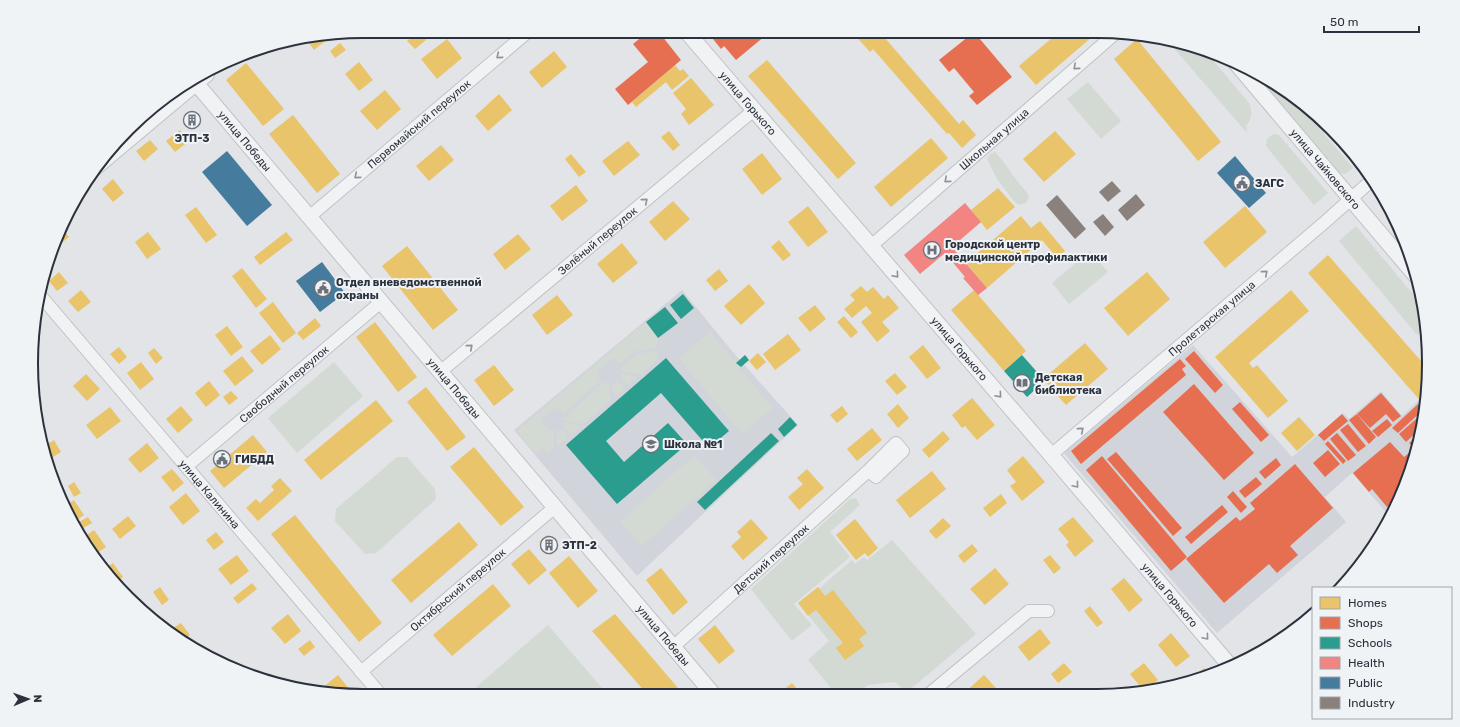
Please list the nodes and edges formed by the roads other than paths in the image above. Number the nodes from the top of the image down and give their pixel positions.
1 (521, 38) edge
2 (692, 38) edge
3 (1109, 39) edge
4 (1246, 75) edge
5 (201, 82) edge
6 (189, 89) edge
7 (754, 110) junction
8 (118, 150) edge
9 (1368, 184) edge
10 (1350, 199) junction
11 (309, 217) junction
12 (871, 246) junction
13 (1407, 265) edge
14 (44, 300) edge
15 (381, 302) junction
16 (440, 372) junction
17 (1051, 455) junction
18 (187, 466) junction
19 (868, 471) dead end
20 (555, 507) junction
21 (1048, 611) dead end
22 (673, 647) junction
23 (1226, 661) edge
24 (361, 672) junction
25 (376, 689) edge
26 (709, 689) edge
27 (935, 689) edge

1 -> 11 street, Первомайский переулок
2 - 7 street, улица Горького
3 -> 12 street, Школьная улица
4 - 10 street, улица Чайковского
5 - 11 street, улица Победы
6 - 8 street
7 - 12 street, улица Горького
16 -> 7 street, Зелёный переулок
9 - 10 street, Пролетарская улица
10 - 13 street, улица Чайковского
17 -> 10 street, Пролетарская улица
11 - 15 street, улица Победы
12 -> 17 street, улица Горького
14 - 18 street, улица Калинина
15 - 16 street, улица Победы
15 - 18 street, Свободный переулок
16 - 20 street, улица Победы
17 -> 23 street, улица Горького
18 - 24 street, улица Калинина
19 - 22 street, Детский переулок
20 - 22 street, улица Победы
20 - 24 street, Октябрьский переулок
21 - 27 street
22 - 26 street, улица Победы
24 - 25 street, улица Калинина

